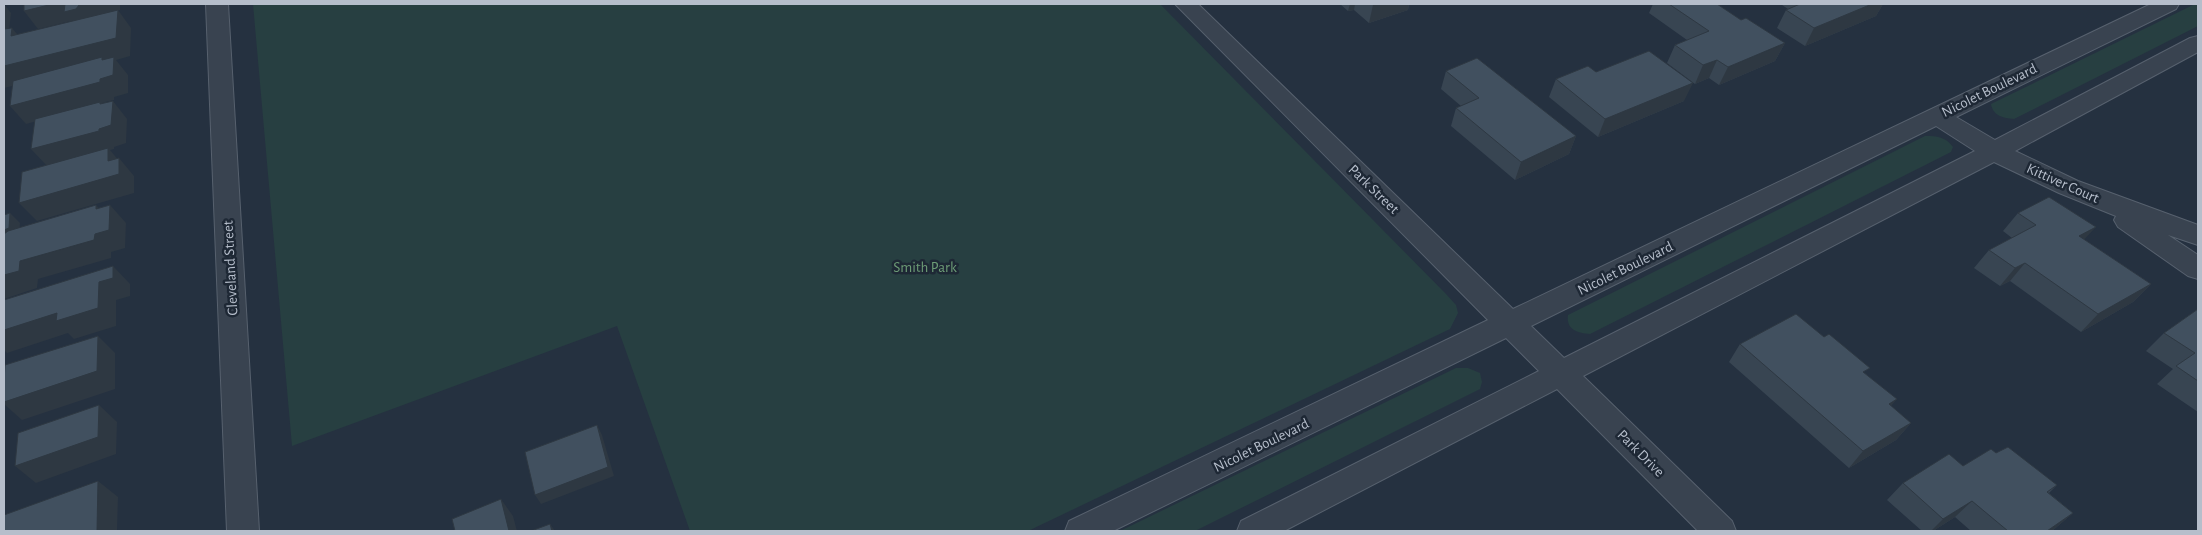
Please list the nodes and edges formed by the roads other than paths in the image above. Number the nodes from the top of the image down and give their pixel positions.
1 (218, 4) edge
2 (1186, 4) edge
3 (2168, 4) edge
4 (2198, 43) edge
5 (1936, 115) junction
6 (1995, 151) junction
7 (2100, 199) junction
8 (2198, 235) edge
9 (2198, 268) edge
10 (1511, 324) junction
11 (1561, 375) junction
12 (243, 531) edge
13 (1081, 531) edge
14 (1253, 531) edge
15 (1720, 531) edge

1 - 12 street, Cleveland Street
2 - 10 street, Park Street
3 - 5 street, Nicolet Boulevard
4 - 6 street
5 - 6 street, Kittiver Court
5 - 10 street, Nicolet Boulevard
6 - 7 street, Kittiver Court
6 - 11 street
7 - 8 street, Kittiver Court
7 - 9 street
10 - 11 street, Park Street
10 - 13 street, Nicolet Boulevard
11 - 14 street
11 - 15 street, Park Drive

